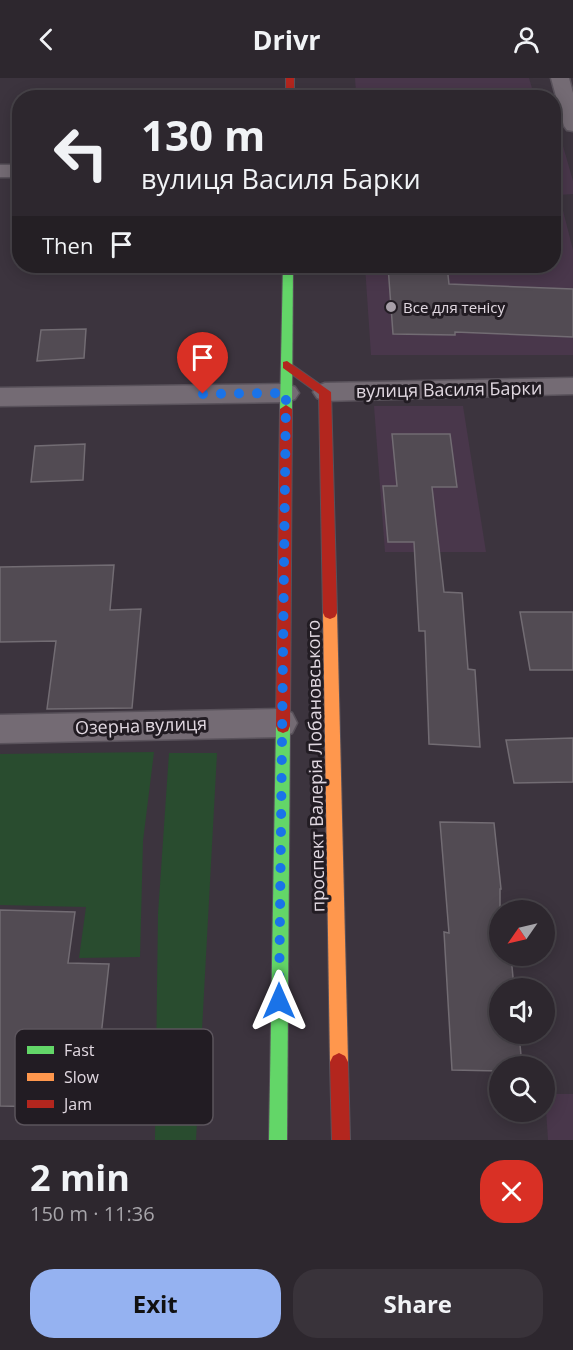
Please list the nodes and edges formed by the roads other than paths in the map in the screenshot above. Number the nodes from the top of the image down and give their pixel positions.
1 (560, 78) edge
2 (573, 126) edge
3 (288, 273) edge
4 (287, 365) junction
5 (573, 386) edge
6 (325, 392) junction
7 (286, 393) junction
8 (0, 397) edge
9 (282, 723) junction
10 (0, 729) edge
11 (278, 1140) edge
12 (341, 1140) edge

1 - 2 street
3 - 4 main road, проспект Валерія Лобановського
4 - 6 main road
4 - 7 main road, проспект Валерія Лобановського
5 - 6 street, вулиця Василя Барки
6 - 12 main road, проспект Валерія Лобановського
7 - 8 street
7 - 9 main road, проспект Валерія Лобановського
9 - 10 street, Озерна вулиця
9 - 11 main road, проспект Валерія Лобановського

